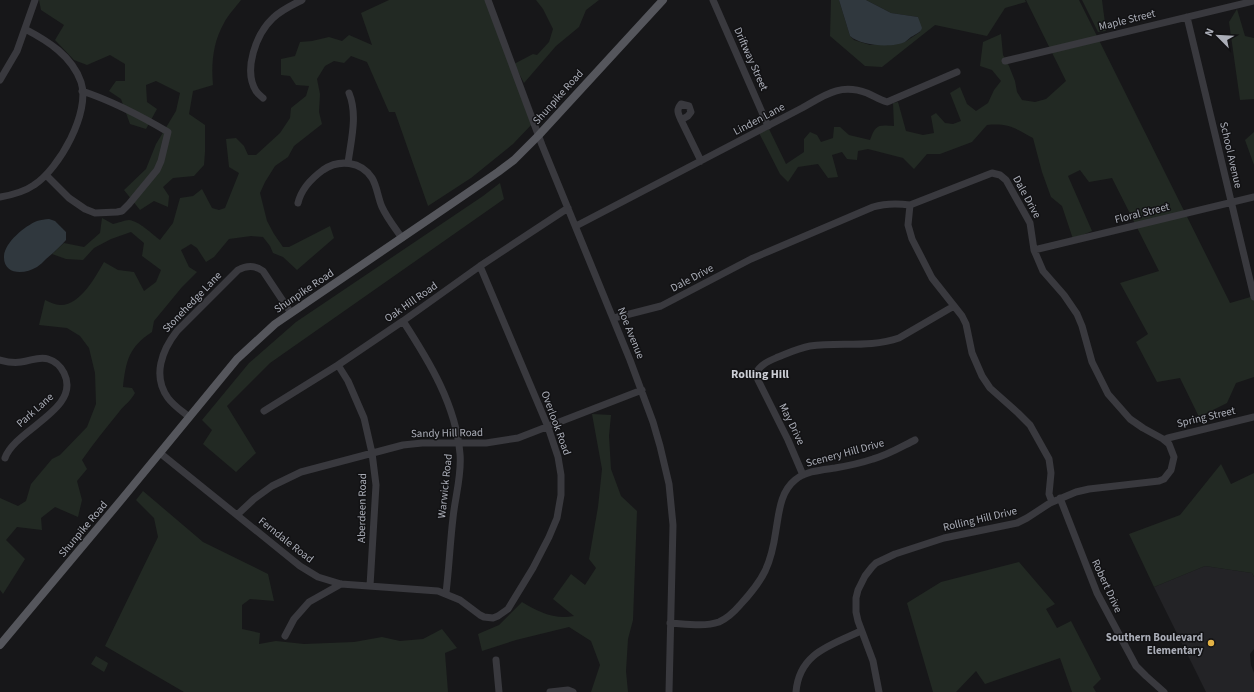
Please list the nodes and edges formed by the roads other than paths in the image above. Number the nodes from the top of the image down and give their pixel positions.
1 (35, 0) edge
2 (302, 0) edge
3 (488, 0) edge
4 (663, 0) edge
5 (713, 0) edge
6 (1254, 1) edge
7 (1187, 17) junction
8 (25, 28) junction
9 (1005, 61) dead end
10 (958, 72) dead end
11 (0, 80) edge
12 (82, 91) junction
13 (349, 93) dead end
14 (263, 98) dead end
15 (681, 120) dead end
16 (768, 126) junction
17 (538, 136) junction
18 (701, 161) junction
19 (348, 163) junction
20 (46, 175) junction
21 (0, 197) edge
22 (1254, 197) edge
23 (1231, 203) junction
24 (298, 204) dead end
25 (910, 205) junction
26 (568, 208) junction
27 (576, 226) junction
28 (402, 238) junction
29 (1034, 250) junction
30 (480, 266) junction
31 (1254, 298) edge
32 (954, 306) junction
33 (291, 312) junction
34 (614, 318) junction
35 (403, 321) junction
36 (0, 360) edge
37 (338, 365) junction
38 (642, 390) junction
39 (264, 411) dead end
40 (189, 417) junction
41 (1254, 417) edge
42 (548, 427) junction
43 (915, 440) dead end
44 (1164, 440) junction
45 (459, 443) junction
46 (160, 453) junction
47 (372, 453) junction
48 (5, 458) dead end
49 (803, 476) junction
50 (1060, 498) junction
51 (1052, 502) junction
52 (237, 515) junction
53 (341, 584) junction
54 (370, 586) junction
55 (446, 593) junction
56 (508, 609) joint
57 (670, 623) junction
58 (861, 631) junction
59 (285, 636) dead end
60 (1, 643) edge
61 (496, 660) dead end
62 (499, 692) edge
63 (550, 692) edge
64 (573, 692) edge
65 (669, 692) edge
66 (796, 692) edge
67 (879, 692) edge
68 (1164, 692) edge

1 - 8 street
2 - 14 street
3 - 17 street, Noe Avenue
4 - 17 main road, Shunpike Road
5 - 16 street, Driftway Street
6 - 7 street, Maple Street
7 - 9 street, Maple Street
7 - 23 street, School Avenue
8 - 11 street
8 - 12 street
10 - 16 street, Linden Lane
12 - 20 street
12 - 20 street
13 - 19 street
15 - 18 street
16 - 18 street, Linden Lane
17 - 26 street, Noe Avenue
17 - 28 main road, Shunpike Road
18 - 27 street, Linden Lane
19 - 24 street
19 - 28 street
20 - 21 street
22 - 23 street, Floral Street
23 - 29 street, Floral Street
23 - 31 street, School Avenue
25 - 29 street, Dale Drive
25 - 32 street
25 - 34 street, Dale Drive
26 - 27 street, Noe Avenue
26 - 30 street, Oak Hill Road
27 - 34 street, Noe Avenue
28 - 33 main road, Shunpike Road
29 - 44 street, Dale Drive
30 - 35 street, Oak Hill Road
30 - 42 street, Overlook Road
32 - 49 street, May Drive
32 - 51 street
33 - 40 main road, Shunpike Road
33 - 40 street, Stonehedge Lane
34 - 38 street, Noe Avenue
35 - 37 street, Oak Hill Road
35 - 45 street, Warwick Road
36 - 48 street, Park Lane
37 - 39 street, Oak Hill Road
37 - 47 street, Aberdeen Road
38 - 42 street, Sandy Hill Road
38 - 57 street, Noe Avenue
40 - 46 main road, Shunpike Road
41 - 44 street, Spring Street
42 - 45 street, Sandy Hill Road
42 - 56 street, Overlook Road
43 - 49 street, Scenery Hill Drive
44 - 50 street
45 - 47 street, Sandy Hill Road
45 - 55 street, Warwick Road
46 - 52 street, Ferndale Road
46 - 60 main road, Shunpike Road
47 - 52 street, Sandy Hill Road
47 - 54 street, Aberdeen Road
49 - 57 street
50 - 51 street
50 - 68 street, Robert Drive
51 - 58 street, Rolling Hill Drive
52 - 53 street, Ferndale Road
53 - 54 street, Ferndale Road
53 - 59 street
54 - 55 street, Ferndale Road
55 - 56 street, Ferndale Road
57 - 65 street, Noe Avenue
58 - 66 street
58 - 67 street, Rolling Hill Drive
61 - 62 street
63 - 64 street

